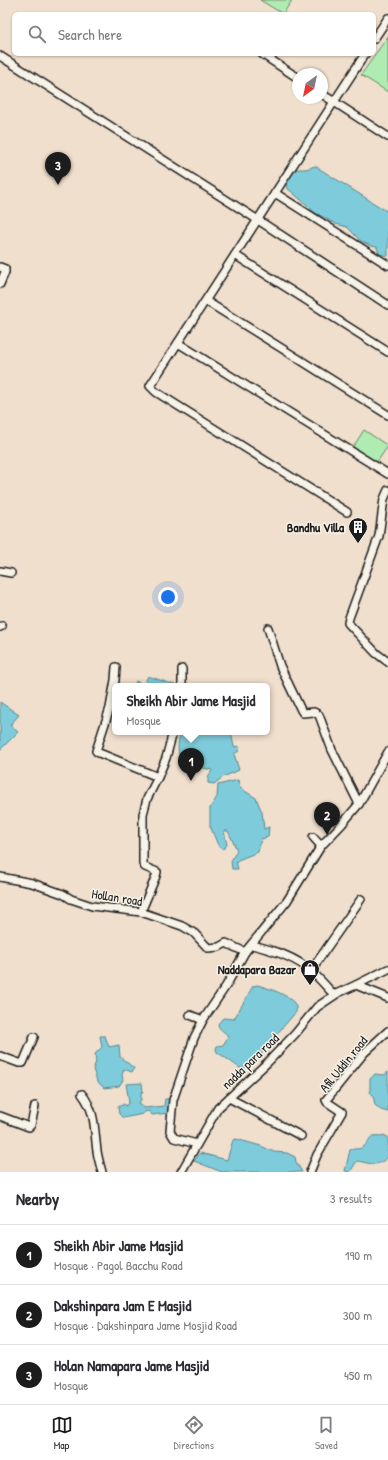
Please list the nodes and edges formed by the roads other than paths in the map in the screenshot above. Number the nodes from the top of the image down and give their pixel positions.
1 (388, 18) edge
2 (376, 36) edge
3 (0, 56) edge
4 (265, 56) edge
5 (363, 56) edge
6 (292, 74) edge
7 (328, 98) edge
8 (334, 102) junction
9 (388, 137) edge
10 (275, 193) junction
11 (258, 220) junction
12 (235, 255) junction
13 (388, 265) edge
14 (0, 267) edge
15 (0, 284) edge
16 (206, 301) junction
17 (388, 305) edge
18 (178, 343) junction
19 (388, 352) edge
20 (388, 415) edge
21 (388, 474) edge
22 (388, 490) edge
23 (347, 512) dead end
24 (0, 571) edge
25 (11, 573) dead end
26 (268, 628) dead end
27 (388, 662) edge
28 (116, 667) dead end
29 (182, 669) dead end
30 (114, 683) edge
31 (182, 683) edge
32 (112, 697) edge
33 (172, 735) edge
34 (388, 752) edge
35 (158, 777) junction
36 (359, 804) junction
37 (313, 837) dead end
38 (321, 846) junction
39 (0, 877) edge
40 (361, 899) dead end
41 (141, 912) junction
42 (252, 945) junction
43 (245, 952) junction
44 (388, 968) edge
45 (312, 972) junction
46 (356, 985) junction
47 (334, 995) junction
48 (388, 998) edge
49 (190, 1015) dead end
50 (203, 1020) junction
51 (388, 1031) edge
52 (34, 1037) dead end
53 (0, 1056) edge
54 (82, 1094) dead end
55 (229, 1098) junction
56 (35, 1106) dead end
57 (0, 1116) edge
58 (301, 1136) dead end
59 (197, 1144) junction
60 (102, 1172) edge
61 (181, 1172) edge
62 (310, 1172) edge

1 - 2 street
3 - 11 street
4 - 6 street
5 - 8 street
7 - 8 street
8 - 9 street
8 - 10 street
10 - 11 street
10 - 13 street
11 - 12 street
11 - 17 street
12 - 16 street
12 - 19 street
14 - 15 street
16 - 18 street
16 - 20 street
18 - 21 street
18 - 23 street
22 - 27 street
24 - 25 street
26 - 36 street
28 - 30 street
29 - 31 street
32 - 35 street
33 - 35 street
34 - 36 street
35 - 41 street
36 - 38 street
37 - 38 street
38 - 42 street
39 - 41 street, Hollan road
40 - 45 street
41 - 43 street, Hollan road
42 - 43 street
42 - 45 street
43 - 50 street
44 - 46 street, nadda para road
45 - 47 street
46 - 47 street, nadda para road
46 - 48 street
47 - 55 street, nadda para road
49 - 50 street
50 - 59 street
51 - 62 street, Afil Uddin road
52 - 53 street
54 - 60 street
55 - 58 street
55 - 59 street, nadda para road
56 - 57 street
59 - 61 street, nadda para road

